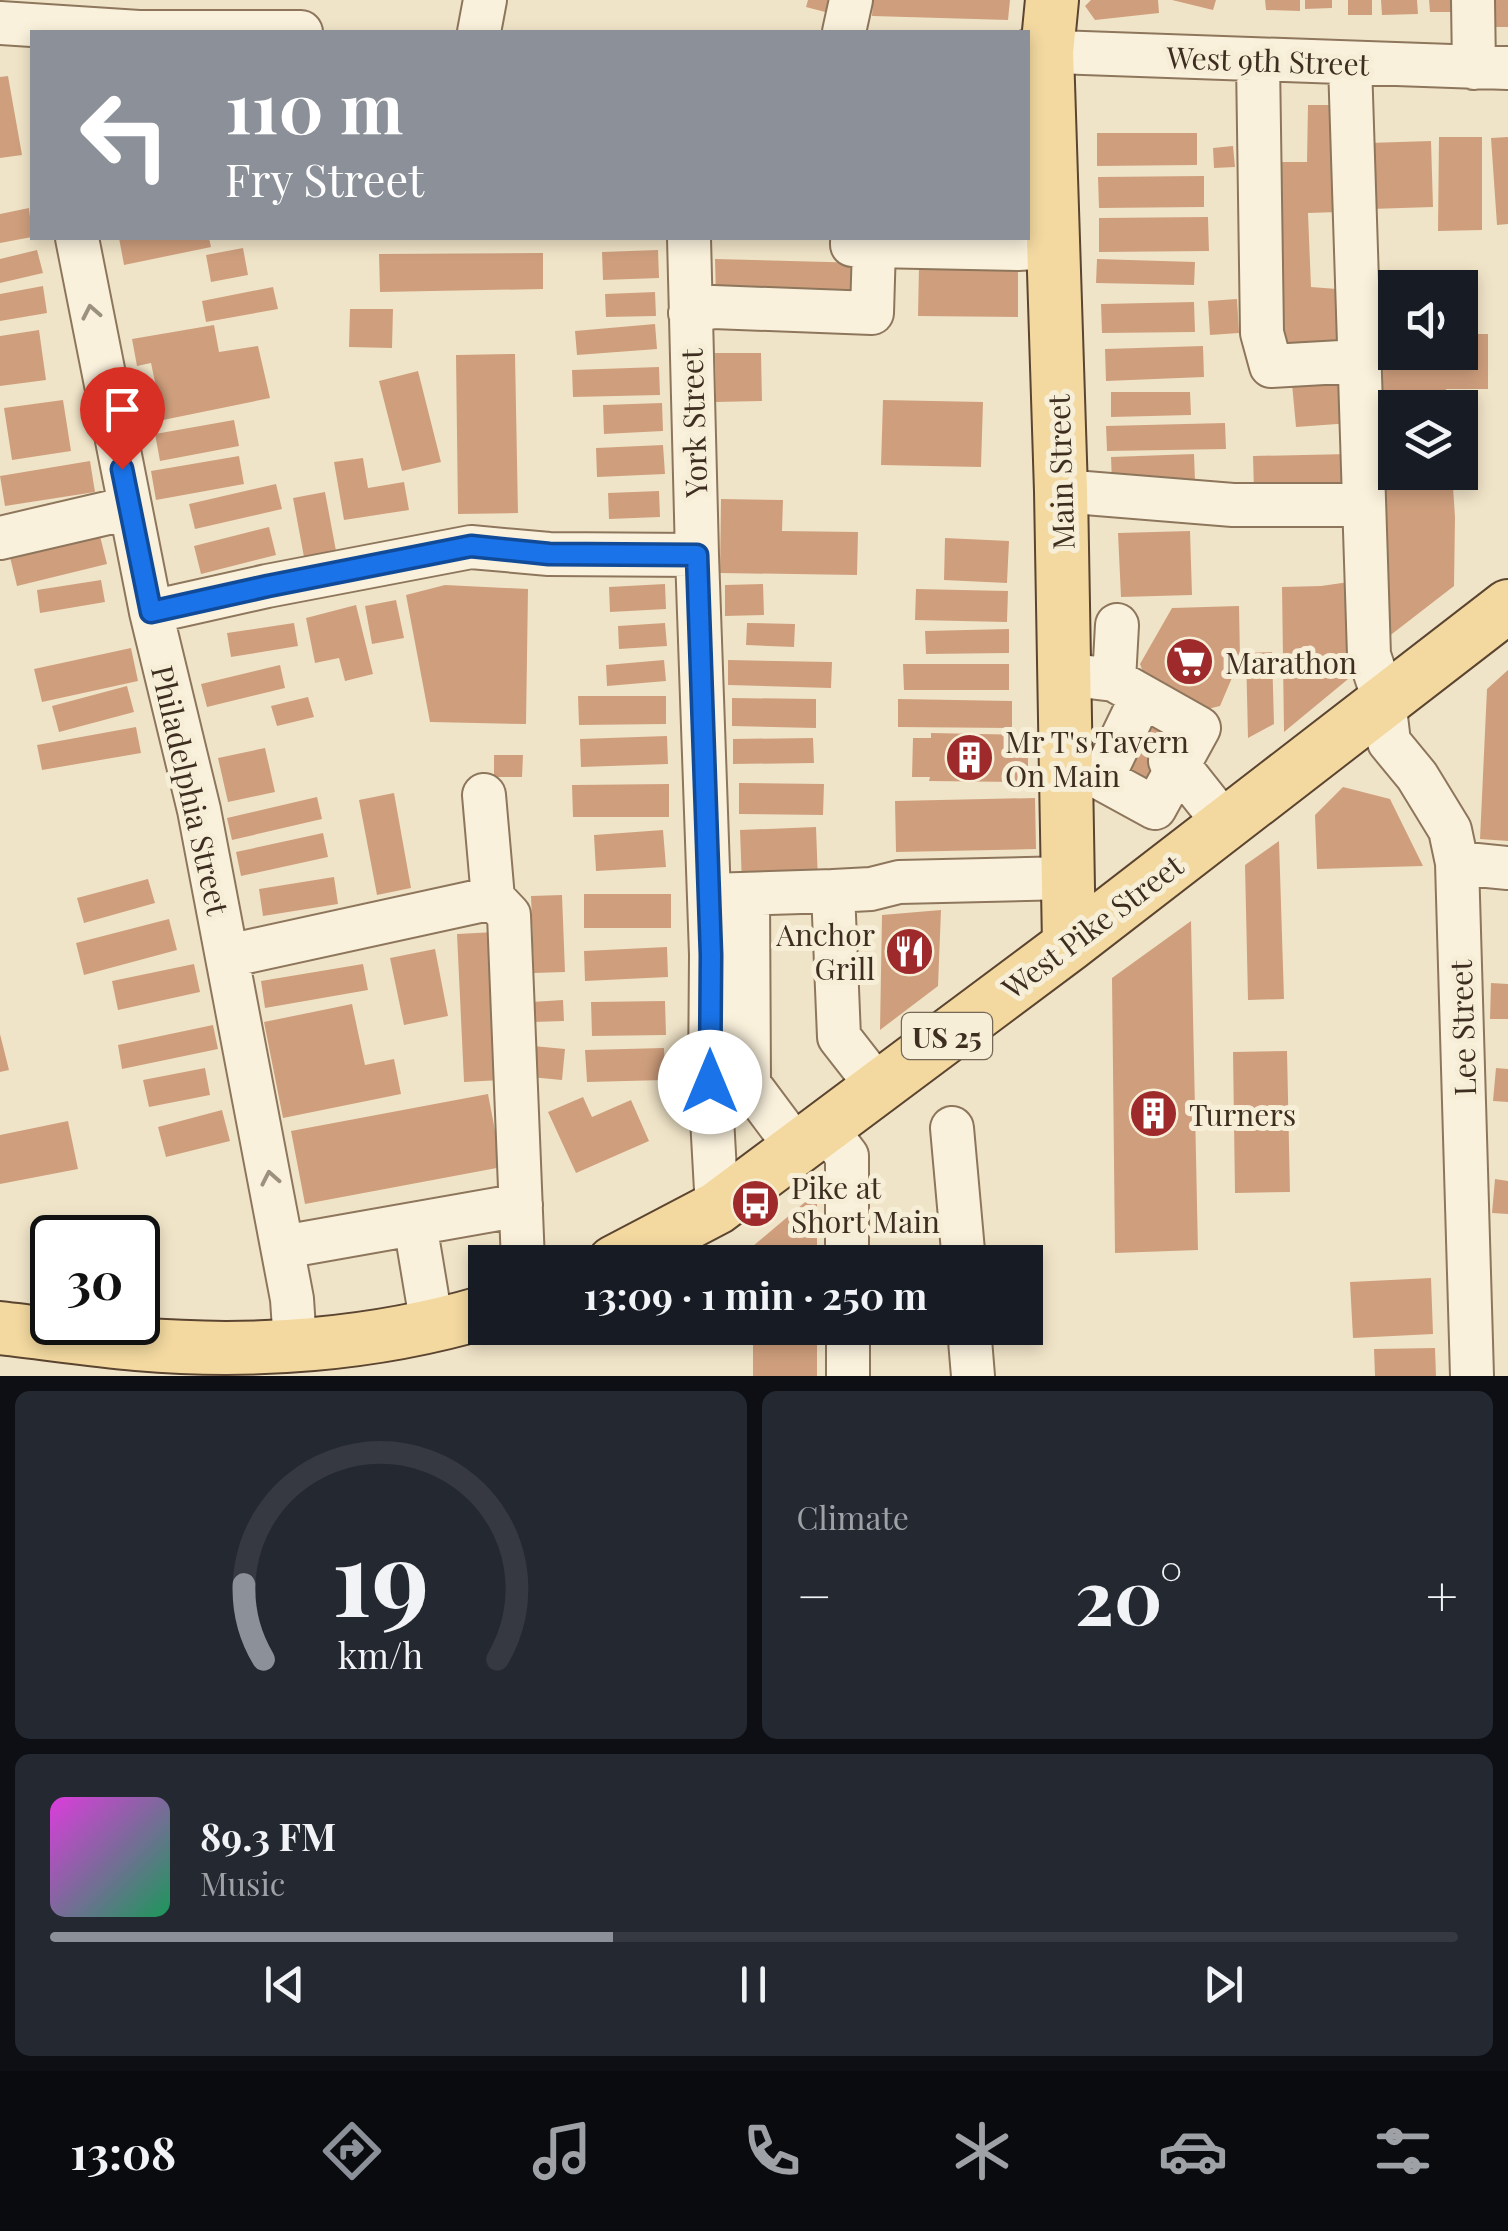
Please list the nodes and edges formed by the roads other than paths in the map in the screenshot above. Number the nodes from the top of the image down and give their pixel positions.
1 (148, 0) edge
2 (281, 0) edge
3 (484, 0) edge
4 (852, 0) edge
5 (1052, 0) edge
6 (1473, 0) edge
7 (25, 27) edge
8 (93, 30) edge
9 (140, 30) edge
10 (273, 30) edge
11 (480, 30) edge
12 (844, 30) edge
13 (1037, 51) edge
14 (1258, 60) junction
15 (1350, 64) junction
16 (1491, 68) edge
17 (77, 240) edge
18 (689, 240) edge
19 (863, 242) edge
20 (1053, 246) junction
21 (690, 313) junction
22 (1359, 362) junction
23 (1061, 491) junction
24 (1364, 505) junction
25 (129, 508) junction
26 (0, 538) edge
27 (697, 555) junction
28 (1508, 606) edge
29 (151, 612) junction
30 (1117, 625) dead end
31 (1107, 683) junction
32 (1384, 700) junction
33 (1174, 764) junction
34 (484, 795) dead end
35 (1224, 824) junction
36 (1458, 863) junction
37 (1508, 868) edge
38 (1068, 878) junction
39 (834, 891) junction
40 (728, 895) junction
41 (492, 898) junction
42 (1070, 945) junction
43 (228, 956) junction
44 (878, 1087) junction
45 (952, 1128) dead end
46 (811, 1137) junction
47 (521, 1206) junction
48 (717, 1208) junction
49 (415, 1224) junction
50 (522, 1245) edge
51 (646, 1245) edge
52 (848, 1245) edge
53 (962, 1245) edge
54 (283, 1248) junction
55 (468, 1316) edge
56 (432, 1326) junction
57 (0, 1328) edge
58 (848, 1345) edge
59 (970, 1345) edge
60 (270, 1355) edge
61 (848, 1376) edge
62 (973, 1376) edge
63 (1472, 1376) edge

1 - 9 street
2 - 10 street
3 - 11 street
4 - 12 street
5 - 13 main road, Main Street
6 - 16 street
7 - 8 street
13 - 14 street, West 9th Street
13 - 20 main road, Main Street
14 - 15 street, West 9th Street
14 - 22 street
15 - 16 street, West 9th Street
15 - 22 street, Lee Street
25 -> 17 street, Philadelphia Street
18 - 21 street, York Street
19 - 20 street
19 - 21 street
20 - 23 main road, Main Street
21 - 27 street, York Street
22 - 24 street, Lee Street
23 - 24 street
23 - 31 main road, Main Street
24 - 32 street, Lee Street
25 - 26 street
25 - 29 street, Philadelphia Street
27 - 29 street
27 - 40 street, York Street
28 - 32 main road, West Pike Street
29 - 43 street, Philadelphia Street
30 - 31 street
31 - 33 street
31 - 33 street
31 - 38 main road, Main Street
32 - 35 main road, West Pike Street
32 - 36 street, Lee Street
33 - 35 street
34 - 41 street
35 - 42 main road, West Pike Street
36 - 37 street
36 - 63 street, Lee Street
38 - 39 street
38 - 42 main road, Main Street
39 - 40 street
39 - 44 street
40 - 46 street
40 - 48 street, York Street
41 - 43 street
41 - 47 street
42 - 44 main road, West Pike Street / US 25
54 -> 43 street, Philadelphia Street
44 - 46 main road, West Pike Street / US 25
45 - 53 street
46 - 48 main road, West Pike Street / US 25
46 - 52 street
47 - 49 street
47 - 50 street
48 - 51 main road, West Pike Street / US 25
49 - 54 street
49 - 56 street
54 - 60 street, Philadelphia Street
55 - 56 main road
56 - 60 main road
57 - 60 main road
58 - 61 street
59 - 62 street

